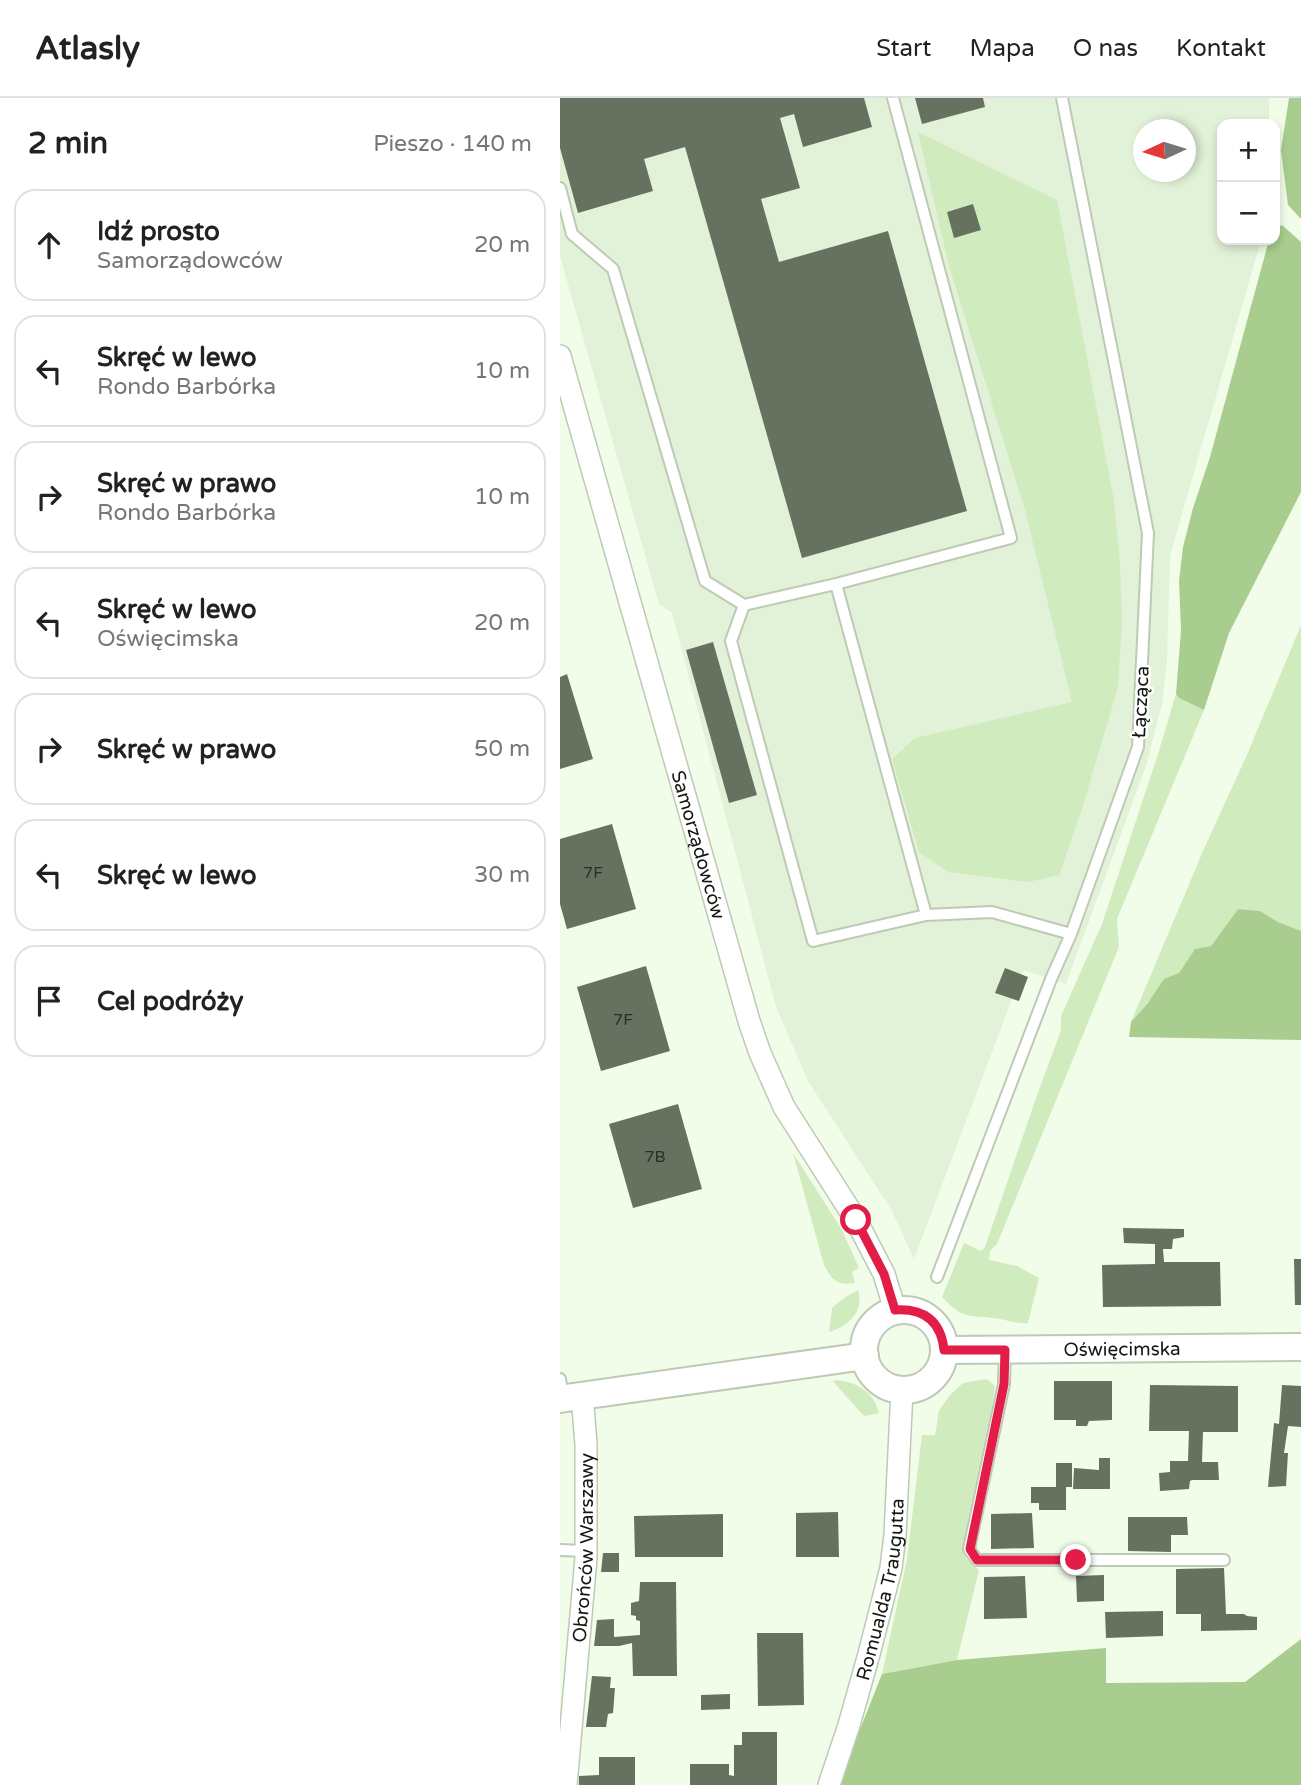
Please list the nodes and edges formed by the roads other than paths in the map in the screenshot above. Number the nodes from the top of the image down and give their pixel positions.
1 (893, 98) edge
2 (1062, 98) edge
3 (560, 188) edge
4 (560, 356) edge
5 (836, 584) junction
6 (744, 605) junction
7 (926, 915) junction
8 (1071, 934) junction
9 (937, 1277) dead end
10 (895, 1310) junction
11 (1301, 1347) edge
12 (944, 1350) junction
13 (1005, 1350) junction
14 (864, 1356) junction
15 (902, 1390) junction
16 (566, 1393) edge
17 (560, 1550) edge
18 (586, 1551) junction
19 (1224, 1560) dead end
20 (566, 1785) edge
21 (829, 1785) edge

1 - 5 lane
2 - 8 lane, Łącząca
3 - 6 lane
4 - 10 street, Samorządowców
5 - 6 lane
5 - 7 lane
6 - 7 lane
7 - 8 lane
8 - 9 lane, Łącząca
10 - 12 street
10 - 14 street
11 - 13 street, Oświęcimska
12 - 13 street, Oświęcimska
12 - 15 street
13 - 19 lane
14 - 15 street
14 - 16 street
15 - 21 street, Romualda Traugutta
16 - 18 street, Obrońców Warszawy
17 - 18 lane
18 - 20 street, Obrońców Warszawy

